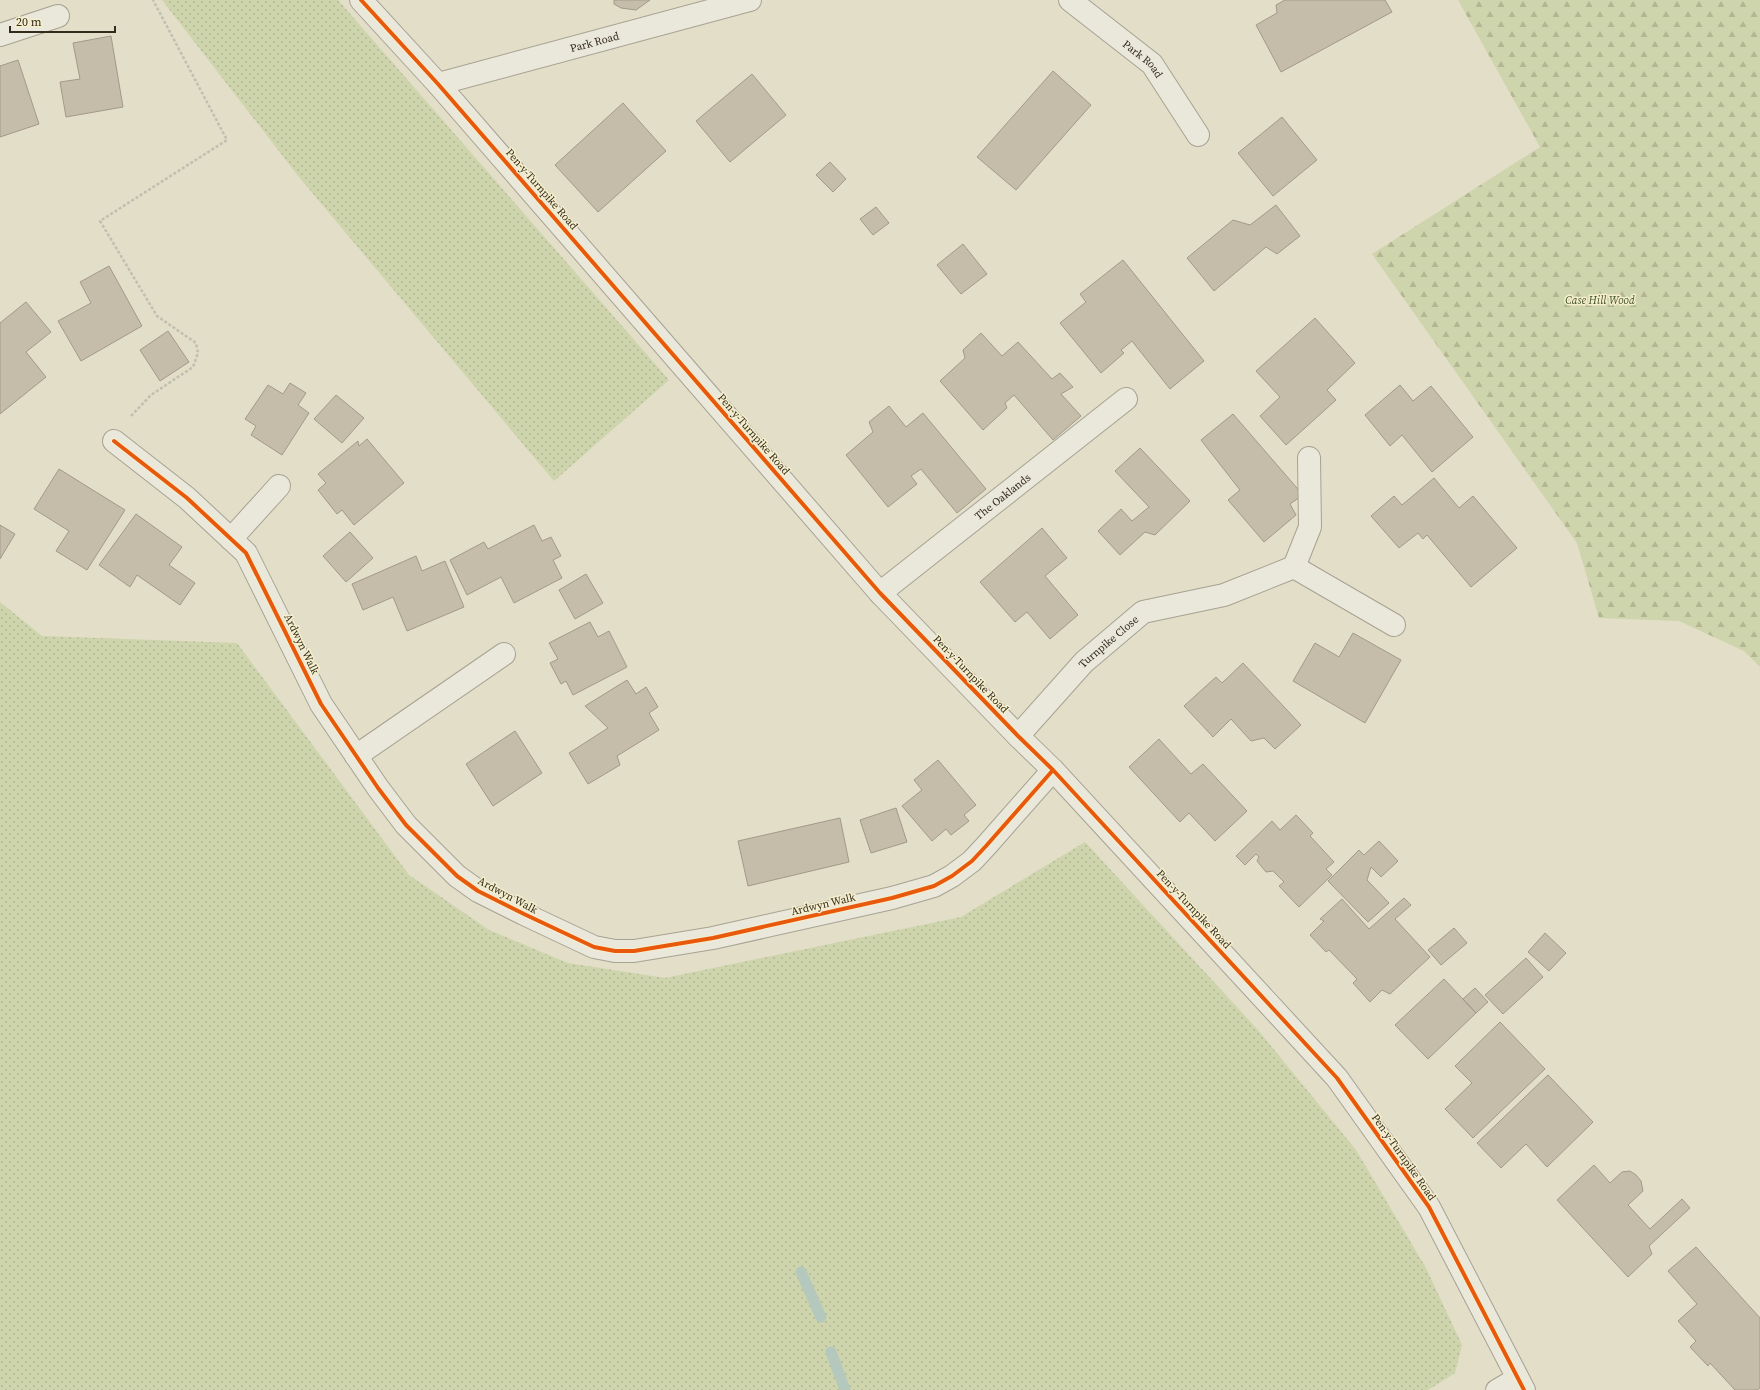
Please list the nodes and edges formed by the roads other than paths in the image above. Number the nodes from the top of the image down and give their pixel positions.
1 (361, 0) edge
2 (750, 0) edge
3 (1070, 0) edge
4 (58, 16) dead end
5 (0, 35) edge
6 (438, 84) junction
7 (1198, 135) dead end
8 (1126, 399) dead end
9 (114, 441) road end
10 (1309, 458) dead end
11 (279, 486) dead end
12 (231, 539) junction
13 (1294, 567) junction
14 (880, 593) junction
15 (1394, 625) dead end
16 (504, 654) dead end
17 (1018, 736) junction
18 (356, 756) junction
19 (1053, 770) junction
20 (1521, 1384) edge
21 (1496, 1390) edge

1 - 6 street, Pen-y-Turnpike Road
2 - 6 street, Park Road
3 - 7 street, Park Road
4 - 5 street
6 - 14 street, Pen-y-Turnpike Road
8 - 14 street, The Oaklands
9 - 12 street, Ardwyn Walk
10 - 13 street
11 - 12 street
12 - 18 street, Ardwyn Walk
13 - 15 street
13 - 17 street, Turnpike Close
14 - 17 street, Pen-y-Turnpike Road
16 - 18 street
17 - 19 street, Pen-y-Turnpike Road
18 - 19 street, Ardwyn Walk
19 - 20 street, Pen-y-Turnpike Road
20 - 21 lane

